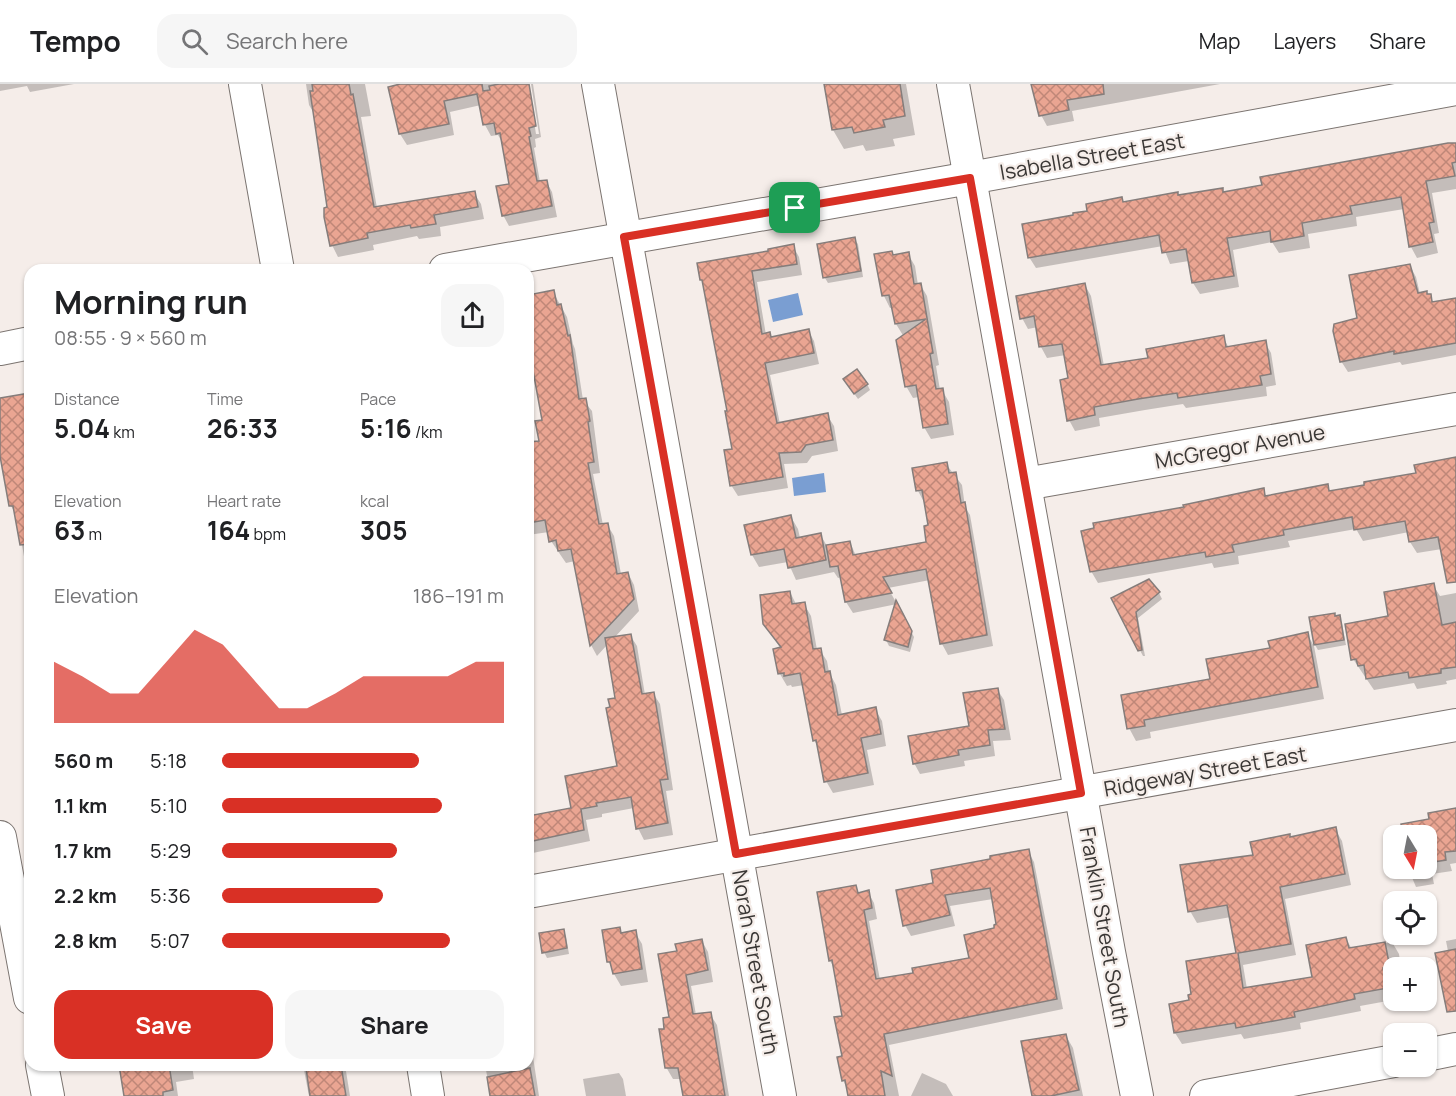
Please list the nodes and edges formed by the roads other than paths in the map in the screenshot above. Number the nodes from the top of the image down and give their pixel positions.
1 (245, 84) edge
2 (598, 84) edge
3 (953, 84) edge
4 (1456, 89) edge
5 (970, 178) junction
6 (624, 237) junction
7 (277, 264) edge
8 (477, 264) edge
9 (24, 345) edge
10 (0, 349) edge
11 (1456, 409) edge
12 (1025, 484) junction
13 (1456, 725) edge
14 (1081, 793) junction
15 (0, 837) edge
16 (736, 854) junction
17 (534, 890) edge
18 (22, 988) edge
19 (1456, 1049) edge
20 (1437, 1053) edge
21 (1383, 1063) edge
22 (43, 1071) edge
23 (424, 1071) edge
24 (48, 1096) edge
25 (428, 1096) edge
26 (780, 1096) edge
27 (1137, 1096) edge
28 (1206, 1096) edge

1 - 7 street
2 - 6 street, Norah Street South
3 - 5 street, Franklin Street South
4 - 5 street, Isabella Street East
5 - 6 street, Isabella Street East
5 - 12 street, Franklin Street South
6 - 8 street, Isabella Street East
6 - 16 street, Norah Street South
9 - 10 street
11 - 12 street, McGregor Avenue
12 - 14 street, Franklin Street South
13 - 14 street, Ridgeway Street East
14 - 16 street, Ridgeway Street East
14 - 27 street, Franklin Street South
15 - 18 street
16 - 17 street, Ridgeway Street East
16 - 26 street, Norah Street South
19 - 20 street
21 - 28 street
22 - 24 street
23 - 25 street

